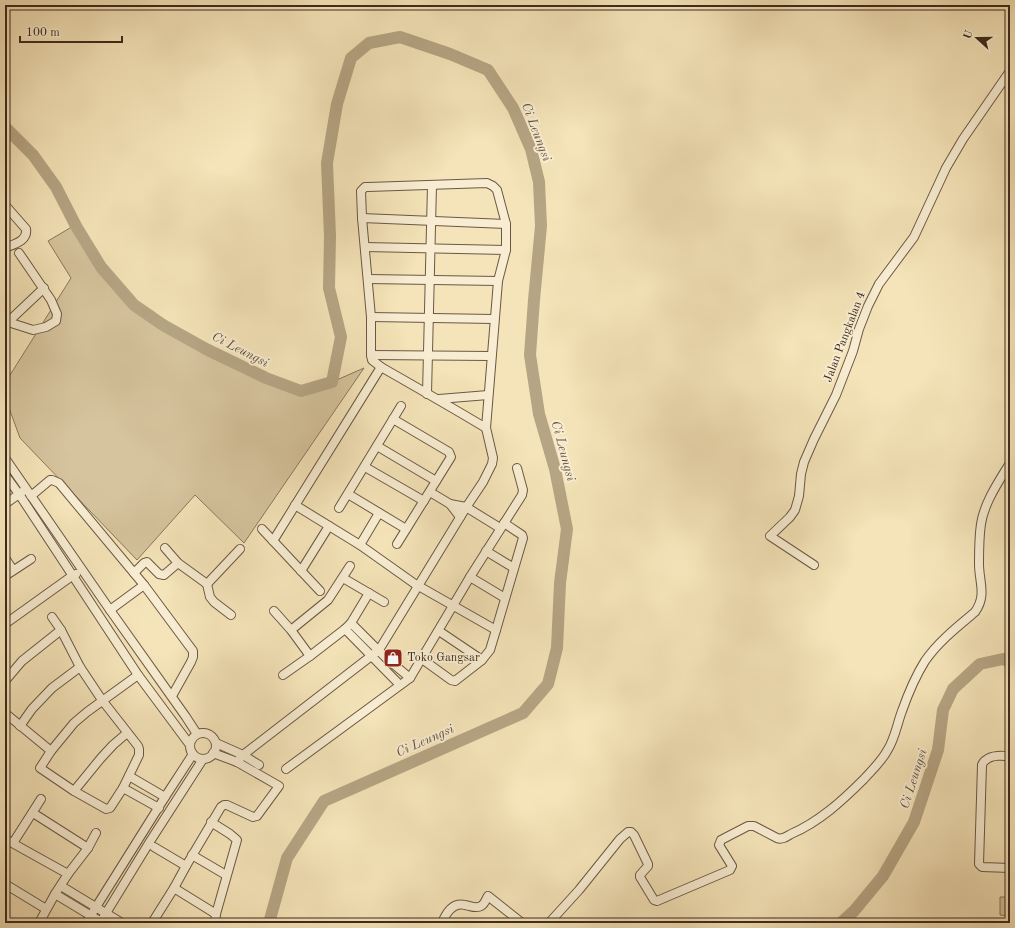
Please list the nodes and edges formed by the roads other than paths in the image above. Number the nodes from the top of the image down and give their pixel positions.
1 (1010, 71) edge
2 (432, 185) junction
3 (5, 205) edge
4 (362, 218) junction
5 (431, 221) junction
6 (506, 224) junction
7 (365, 247) junction
8 (5, 248) edge
9 (431, 248) junction
10 (506, 250) junction
11 (19, 253) dead end
12 (368, 279) junction
13 (430, 280) junction
14 (498, 281) junction
15 (44, 288) junction
16 (370, 316) junction
17 (430, 318) junction
18 (494, 319) junction
19 (6, 323) edge
20 (371, 355) junction
21 (429, 356) junction
22 (491, 356) junction
23 (381, 366) junction
24 (428, 394) junction
25 (488, 395) junction
26 (439, 399) junction
27 (401, 406) dead end
28 (393, 419) junction
29 (486, 428) junction
30 (377, 446) junction
31 (5, 458) edge
32 (1010, 463) edge
33 (364, 467) junction
34 (517, 468) dead end
35 (5, 475) edge
36 (436, 481) junction
37 (430, 492) junction
38 (29, 493) junction
39 (19, 494) junction
40 (348, 494) junction
41 (424, 501) junction
42 (5, 504) edge
43 (450, 504) junction
44 (295, 505) junction
45 (466, 507) junction
46 (339, 508) dead end
47 (379, 513) junction
48 (460, 517) junction
49 (329, 526) junction
50 (502, 526) junction
51 (262, 529) dead end
52 (406, 530) junction
53 (274, 541) junction
54 (397, 544) dead end
55 (360, 545) junction
56 (165, 548) dead end
57 (240, 549) dead end
58 (486, 551) junction
59 (5, 558) edge
60 (30, 559) dead end
61 (178, 563) junction
62 (814, 565) dead end
63 (350, 566) dead end
64 (514, 568) junction
65 (13, 570) junction
66 (83, 570) junction
67 (301, 571) junction
68 (134, 573) junction
69 (5, 576) edge
70 (72, 576) junction
71 (470, 577) junction
72 (343, 578) junction
73 (207, 584) junction
74 (144, 585) junction
75 (418, 586) junction
76 (320, 591) dead end
77 (369, 593) junction
78 (505, 598) junction
79 (384, 602) dead end
80 (453, 606) junction
81 (110, 610) junction
82 (274, 610) dead end
83 (231, 615) dead end
84 (52, 617) dead end
85 (5, 624) edge
86 (348, 626) junction
87 (61, 630) junction
88 (291, 630) junction
89 (496, 630) junction
90 (438, 631) junction
91 (376, 653) junction
92 (310, 656) junction
93 (422, 659) junction
94 (482, 660) junction
95 (80, 667) junction
96 (138, 675) junction
97 (283, 676) dead end
98 (410, 678) junction
99 (5, 681) edge
100 (400, 685) junction
101 (172, 696) junction
102 (102, 700) junction
103 (5, 713) edge
104 (20, 726) junction
105 (128, 733) junction
106 (197, 734) junction
107 (216, 744) junction
108 (190, 745) junction
109 (51, 751) junction
110 (213, 753) junction
111 (193, 754) junction
112 (243, 755) junction
113 (1010, 757) edge
114 (203, 759) junction
115 (237, 762) junction
116 (259, 765) dead end
117 (286, 769) dead end
118 (129, 776) junction
119 (123, 788) junction
120 (74, 791) junction
121 (165, 797) junction
122 (41, 799) dead end
123 (159, 808) junction
124 (33, 813) junction
125 (212, 822) junction
126 (96, 833) dead end
127 (9, 841) edge
128 (154, 846) dead end
129 (88, 848) junction
130 (192, 855) junction
131 (186, 866) junction
132 (1010, 868) edge
133 (68, 874) junction
134 (226, 875) junction
135 (5, 884) edge
136 (60, 886) junction
137 (174, 888) junction
138 (55, 894) junction
139 (96, 907) junction
140 (46, 909) junction
141 (106, 914) junction
142 (216, 914) junction
143 (88, 919) edge
144 (154, 922) edge
145 (39, 923) edge
146 (101, 923) edge
147 (122, 923) edge
148 (215, 923) edge
149 (442, 923) edge
150 (522, 923) edge
151 (549, 923) edge

1 - 62 street, Jalan Pangkalan 4
2 - 4 street
2 - 5 street
2 - 6 street
3 - 8 street
4 - 5 street
4 - 7 street
5 - 6 street
5 - 9 street
6 - 10 street
7 - 9 street
7 - 12 street
9 - 10 street
9 - 13 street
10 - 14 street
11 - 15 street
12 - 13 street
12 - 16 street
13 - 14 street
13 - 17 street
14 - 18 street
15 - 19 street
15 - 19 street
16 - 17 street
16 - 20 street
17 - 18 street
17 - 21 street
18 - 22 street
20 - 21 street
20 - 23 street
21 - 22 street
21 - 24 street
22 - 25 street
23 - 24 street
23 - 44 street
24 - 26 street
25 - 26 street
25 - 29 street
26 - 29 street
27 - 28 street
28 - 30 street
28 - 36 street
29 - 45 street
30 - 33 street
30 - 36 street
31 - 38 street
32 - 151 street
33 - 40 street
33 - 41 street
34 - 50 street
35 - 39 street
36 - 37 street
37 - 41 street
37 - 43 street
38 - 39 street
38 - 66 street
38 - 68 street
39 - 42 street
39 - 70 street
40 - 46 street
40 - 47 street
41 - 52 street
43 - 45 street
43 - 48 street
44 - 49 street
44 - 53 street
45 - 48 street
45 - 50 street
47 - 52 street
47 - 55 street
48 - 75 street
49 - 55 street
49 - 67 street
50 - 58 street
50 - 64 street
51 - 53 street
52 - 54 street
53 - 67 street
55 - 75 street
56 - 61 street
57 - 73 street
58 - 64 street
58 - 71 street
59 - 65 street
60 - 65 street
61 - 68 street
61 - 73 street
63 - 72 street
64 - 78 street
65 - 69 street
66 - 70 street
66 - 81 street
67 - 76 street
68 - 74 street
70 - 85 street
70 - 96 street
71 - 78 street
71 - 80 street
72 - 77 street
72 - 88 street
73 - 83 street
74 - 81 street
74 - 101 street
75 - 80 street
75 - 91 street
77 - 79 street
77 - 86 street
78 - 89 street
80 - 89 street
80 - 90 street
81 - 101 street
82 - 88 street
84 - 87 street
86 - 91 street
86 - 92 street
87 - 95 street
87 - 99 street
88 - 92 street
89 - 94 street
90 - 93 street
90 - 94 street
91 - 98 street
91 - 100 street
91 - 112 street
92 - 97 street
93 - 94 street
93 - 98 street
95 - 102 street
95 - 104 street
96 - 102 street
96 - 108 street
98 - 100 street
100 - 117 street
101 - 106 street
102 - 105 street
102 - 109 street
103 - 104 street
104 - 109 street
105 - 118 street
105 - 120 street
106 - 107 street
106 - 108 street
107 - 110 street
107 - 112 street
108 - 111 street
109 - 120 street
110 - 114 street
110 - 115 street
111 - 114 street
111 - 121 street
112 - 115 street
112 - 116 street
113 - 132 street
114 - 141 street
115 - 125 street
118 - 119 street
118 - 121 street
119 - 120 street
119 - 123 street
121 - 123 street
122 - 124 street
123 - 139 street
124 - 127 street
124 - 129 street
125 - 130 street
125 - 134 street
126 - 129 street
127 - 133 street
128 - 131 street
129 - 133 street
130 - 131 street
130 - 134 street
131 - 137 street
133 - 136 street
134 - 142 street
135 - 140 street
136 - 138 street
136 - 139 street
137 - 142 street
137 - 144 street
138 - 140 street
138 - 143 street
139 - 141 street
139 - 143 street
140 - 145 street
141 - 146 street
141 - 147 street
142 - 148 street
143 - 146 street
149 - 150 street

